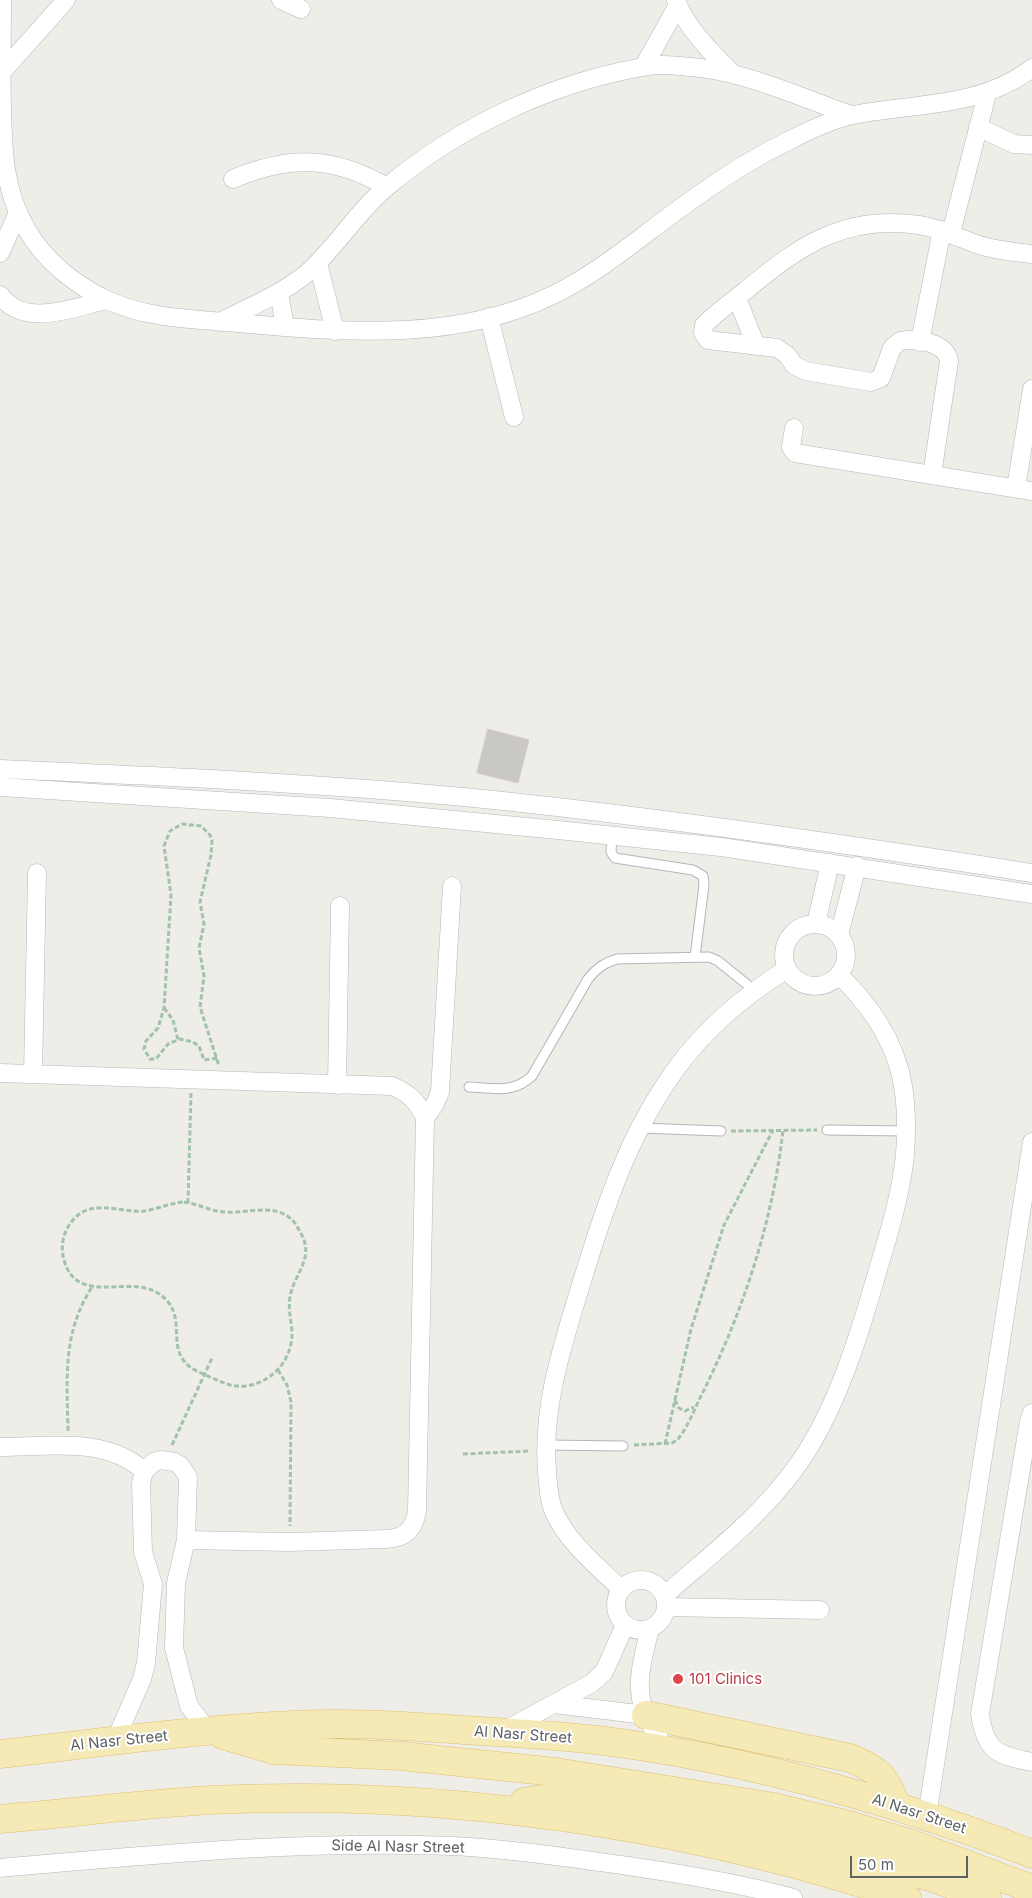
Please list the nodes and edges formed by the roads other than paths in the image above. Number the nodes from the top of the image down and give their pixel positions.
1 (2, 0) edge
2 (66, 0) edge
3 (281, 0) edge
4 (677, 3) edge
5 (301, 9) dead end
6 (644, 66) junction
7 (1032, 68) edge
8 (1, 73) edge
9 (733, 74) junction
10 (987, 94) junction
11 (851, 115) junction
12 (978, 127) junction
13 (1032, 146) edge
14 (233, 179) dead end
15 (387, 187) junction
16 (18, 213) junction
17 (946, 231) junction
18 (0, 253) edge
19 (1032, 254) edge
20 (318, 263) junction
21 (279, 292) junction
22 (0, 295) edge
23 (737, 298) junction
24 (107, 300) junction
25 (489, 317) junction
26 (220, 322) junction
27 (285, 327) junction
28 (335, 331) junction
29 (920, 342) junction
30 (756, 346) junction
31 (1032, 389) edge
32 (514, 417) dead end
33 (794, 428) dead end
34 (932, 475) junction
35 (1024, 490) edge
36 (0, 769) edge
37 (0, 788) edge
38 (606, 814) junction
39 (608, 835) junction
40 (830, 863) junction
41 (857, 866) junction
42 (1032, 873) edge
43 (37, 874) dead end
44 (452, 886) dead end
45 (1032, 894) edge
46 (340, 906) dead end
47 (816, 924) junction
48 (839, 935) junction
49 (695, 957) junction
50 (787, 969) junction
51 (839, 975) junction
52 (754, 990) junction
53 (0, 1073) edge
54 (33, 1074) junction
55 (337, 1085) junction
56 (469, 1087) dead end
57 (425, 1118) junction
58 (640, 1128) junction
59 (721, 1130) road end
60 (827, 1130) road end
61 (906, 1132) junction
62 (1032, 1142) edge
63 (1032, 1413) edge
64 (623, 1446) road end
65 (0, 1447) edge
66 (545, 1447) junction
67 (144, 1471) junction
68 (186, 1540) junction
69 (152, 1574) junction
70 (177, 1575) junction
71 (621, 1589) junction
72 (665, 1602) junction
73 (820, 1610) dead end
74 (625, 1624) junction
75 (650, 1629) junction
76 (147, 1656) junction
77 (176, 1656) junction
78 (554, 1704) junction
79 (646, 1715) junction
80 (213, 1731) junction
81 (502, 1732) junction
82 (115, 1741) junction
83 (666, 1751) junction
84 (0, 1754) edge
85 (1032, 1762) edge
86 (896, 1805) junction
87 (490, 1809) junction
88 (927, 1816) junction
89 (0, 1819) edge
90 (1032, 1854) edge
91 (0, 1868) edge
92 (1032, 1889) edge
93 (793, 1898) edge
94 (907, 1898) edge
95 (987, 1898) edge

1 - 8 street
2 - 8 street
3 - 5 street
4 - 6 street
4 - 9 street
6 - 9 street
6 - 15 street
7 - 10 street
8 - 16 street
9 - 11 street
10 - 11 street
10 - 12 street
11 - 25 street
12 - 13 street
12 - 17 street
14 - 15 street
15 - 20 street
16 - 18 street
16 - 24 street
17 - 19 street
17 - 23 street
17 - 29 street
20 - 21 street
20 - 28 street
21 - 26 street
21 - 27 street
22 - 24 street
23 - 30 street
23 - 30 street
24 - 26 street
25 - 28 street
25 - 32 street
26 - 27 street
27 - 28 street
29 - 30 street
29 - 34 street
31 - 35 street
33 - 34 street
34 - 35 street
36 - 38 street
37 - 39 street
38 - 39 street
38 - 42 street
39 - 40 street
39 - 49 lane
40 - 41 street
40 - 47 street
41 - 45 street
41 - 48 street
43 - 54 street
44 - 57 street
46 - 55 street
47 - 48 street
47 - 50 street
48 - 51 street
49 - 52 lane
49 - 56 lane
50 - 51 street
50 - 52 street
51 - 61 street
52 - 58 street
53 - 54 street
54 - 55 street
55 - 57 street
57 - 68 street
58 - 59 lane
58 - 66 street
60 - 61 lane
61 - 72 street
62 - 88 street
63 - 85 street
64 - 66 lane
65 - 67 street
66 - 71 street
67 - 68 street
67 - 69 street
68 - 70 street
69 - 70 street
69 - 76 street
70 - 77 street
71 - 72 street
71 - 74 street
72 - 73 street
72 - 75 street
74 - 75 street
74 - 78 street
75 - 79 street
76 - 77 street
76 - 82 street
77 - 80 street
78 - 79 street
78 - 81 street
79 - 83 street
79 - 86 main road
80 - 81 main road, Al Nasr Street
80 - 82 main road, Al Nasr Street
80 - 92 main road
81 - 83 main road, Al Nasr Street
82 - 84 main road, Al Nasr Street
83 - 86 main road, Al Nasr Street
86 - 88 main road, Al Nasr Street
87 - 89 main road
87 - 94 main road
87 - 95 main road
88 - 90 main road, Al Nasr Street
91 - 93 street, Side Al Nasr Street

